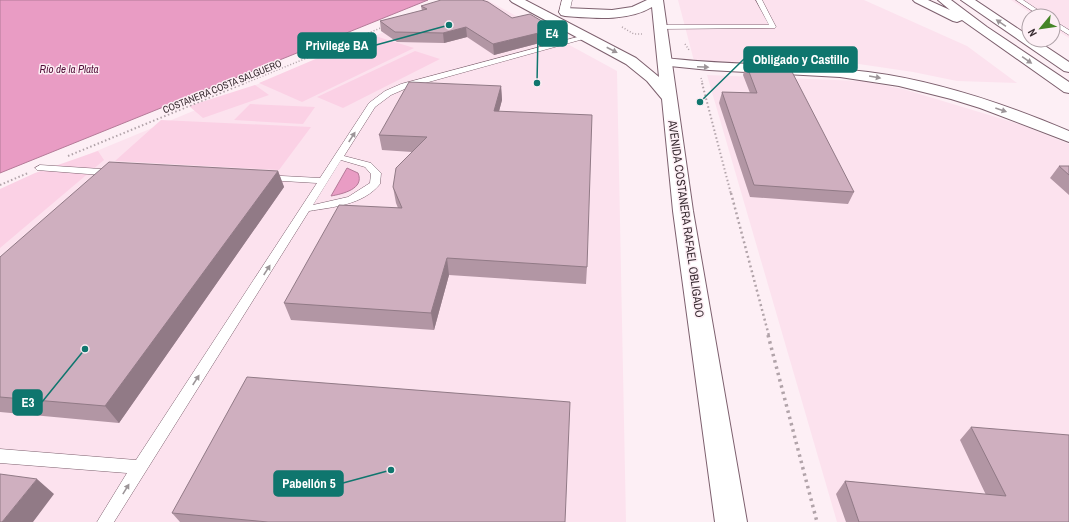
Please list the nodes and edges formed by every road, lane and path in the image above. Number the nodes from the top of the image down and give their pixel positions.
1 (516, 0) edge
2 (537, 0) edge
3 (656, 0) edge
4 (759, 0) edge
5 (919, 0) edge
6 (944, 0) edge
7 (967, 0) edge
8 (986, 0) edge
9 (1019, 0) edge
10 (566, 6) edge
11 (1032, 8) edge
12 (1021, 24) edge
13 (594, 26) dead end
14 (383, 27) edge
15 (660, 27) junction
16 (983, 30) junction
17 (585, 37) junction
18 (1056, 48) edge
19 (1069, 57) edge
20 (658, 59) junction
21 (698, 66) junction
22 (1069, 68) edge
23 (1069, 89) edge
24 (669, 100) junction
25 (1069, 137) edge
26 (339, 157) junction
27 (40, 168) junction
28 (114, 169) edge
29 (101, 172) junction
30 (254, 177) edge
31 (324, 181) junction
32 (90, 183) edge
33 (0, 184) edge
34 (306, 209) junction
35 (0, 456) edge
36 (140, 467) junction
37 (105, 522) edge
38 (731, 522) edge
39 (818, 522) edge

1 - 17 main road, AVENIDA COSTANERA RAFAEL OBLIGADO
2 - 10 main road
3 - 10 main road
3 - 15 main road
4 - 15 lane
5 - 16 main road
6 - 16 main road
22 -> 7 main road
8 - 12 main road
9 - 11 lane
10 - 13 main road
14 - 27 path, COSTANERA COSTA SALGUERO
15 - 20 main road
16 -> 23 main road
17 -> 24 main road, AVENIDA COSTANERA RAFAEL OBLIGADO
26 -> 17 lane
18 - 19 main road
20 - 21 main road
20 - 24 main road
21 -> 25 main road
21 - 39 path
24 - 38 main road, AVENIDA COSTANERA RAFAEL OBLIGADO
26 - 31 lane
26 - 34 lane
27 - 29 lane
27 - 33 path, COSTANERA COSTA SALGUERO
28 - 29 lane
29 - 32 lane
30 - 31 lane
31 - 34 lane
36 -> 34 lane
35 - 36 lane
37 -> 36 lane

